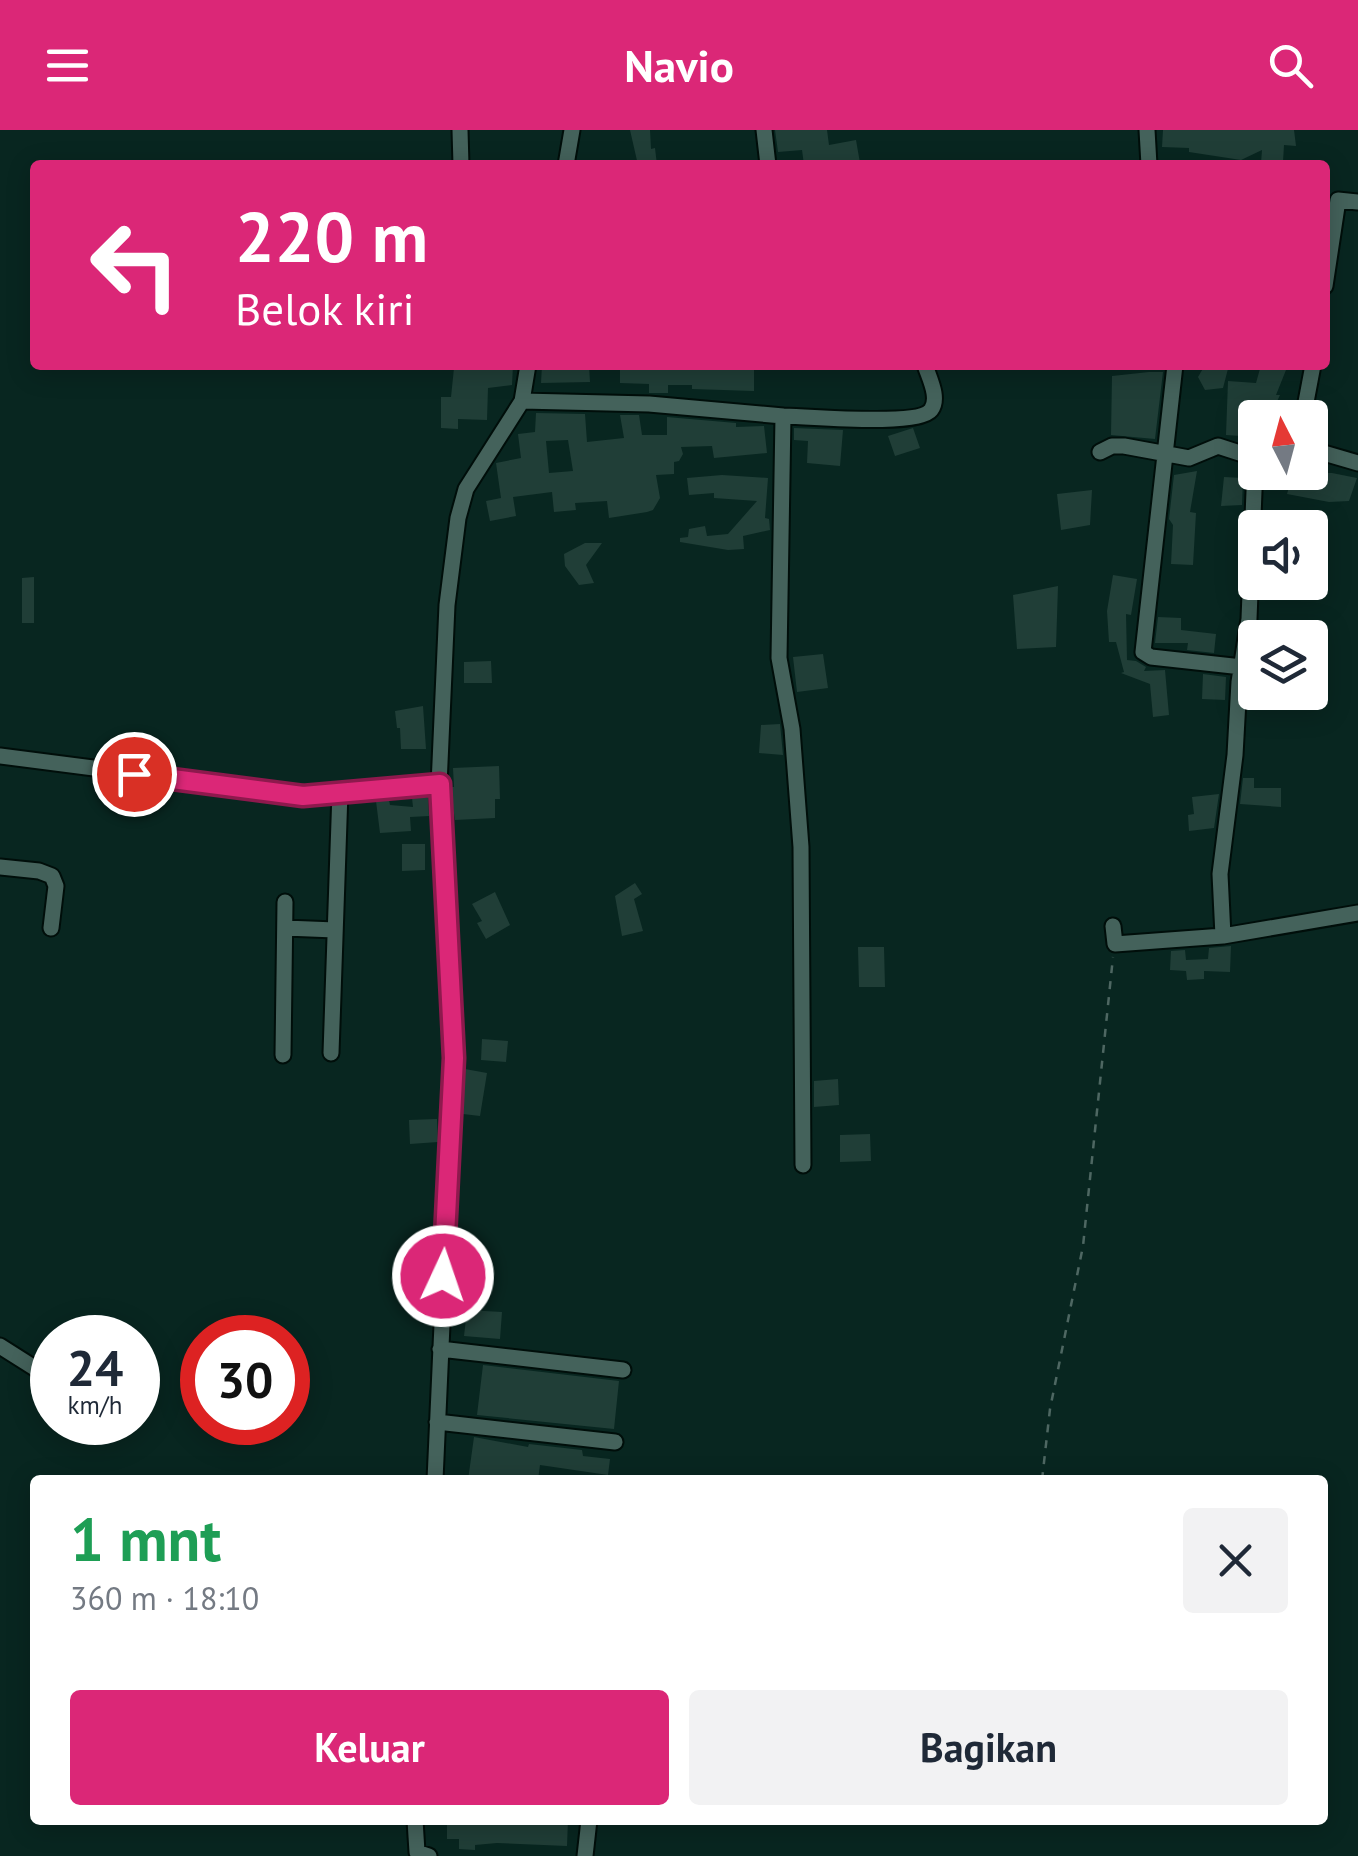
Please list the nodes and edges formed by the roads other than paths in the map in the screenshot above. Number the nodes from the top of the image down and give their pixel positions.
1 (460, 130) edge
2 (572, 130) edge
3 (764, 130) edge
4 (1147, 130) edge
5 (461, 160) edge
6 (567, 160) edge
7 (767, 160) edge
8 (1149, 160) edge
9 (1331, 199) edge
10 (1358, 202) edge
11 (527, 370) edge
12 (926, 370) edge
13 (1174, 370) edge
14 (1312, 370) edge
15 (1307, 400) edge
16 (522, 401) junction
17 (783, 416) junction
18 (1100, 452) dead end
19 (1238, 452) edge
20 (1328, 455) edge
21 (1164, 456) junction
22 (1358, 464) edge
23 (1254, 490) edge
24 (1249, 620) edge
25 (1238, 666) edge
26 (1238, 705) edge
27 (0, 756) edge
28 (440, 784) junction
29 (340, 792) junction
30 (0, 868) edge
31 (285, 902) dead end
32 (1358, 912) edge
33 (1114, 926) dead end
34 (51, 928) dead end
35 (285, 928) junction
36 (335, 930) junction
37 (1223, 936) junction
38 (331, 1053) dead end
39 (283, 1055) dead end
40 (802, 1165) dead end
41 (0, 1346) edge
42 (440, 1349) junction
43 (30, 1366) edge
44 (623, 1370) dead end
45 (437, 1422) junction
46 (615, 1442) dead end
47 (435, 1475) edge
48 (415, 1825) edge
49 (588, 1825) edge
50 (429, 1856) edge
51 (586, 1856) edge

1 - 5 street
2 - 6 street
3 - 7 street
4 - 8 street
9 - 10 street
11 - 16 street
12 - 17 street
13 - 21 street
14 - 15 street
16 - 17 street
16 - 28 street
17 - 40 street
18 - 21 street
19 - 21 street
20 - 22 street
21 - 25 street
23 - 24 street
26 - 37 street
27 - 29 street
28 - 29 street
28 - 42 street
29 - 36 street
30 - 34 street
31 - 35 street
32 - 37 street
33 - 37 street
35 - 36 street
35 - 39 street
36 - 38 street
41 - 43 street
42 - 44 street
42 - 45 street
45 - 46 street
45 - 47 street
48 - 50 street
49 - 51 street

